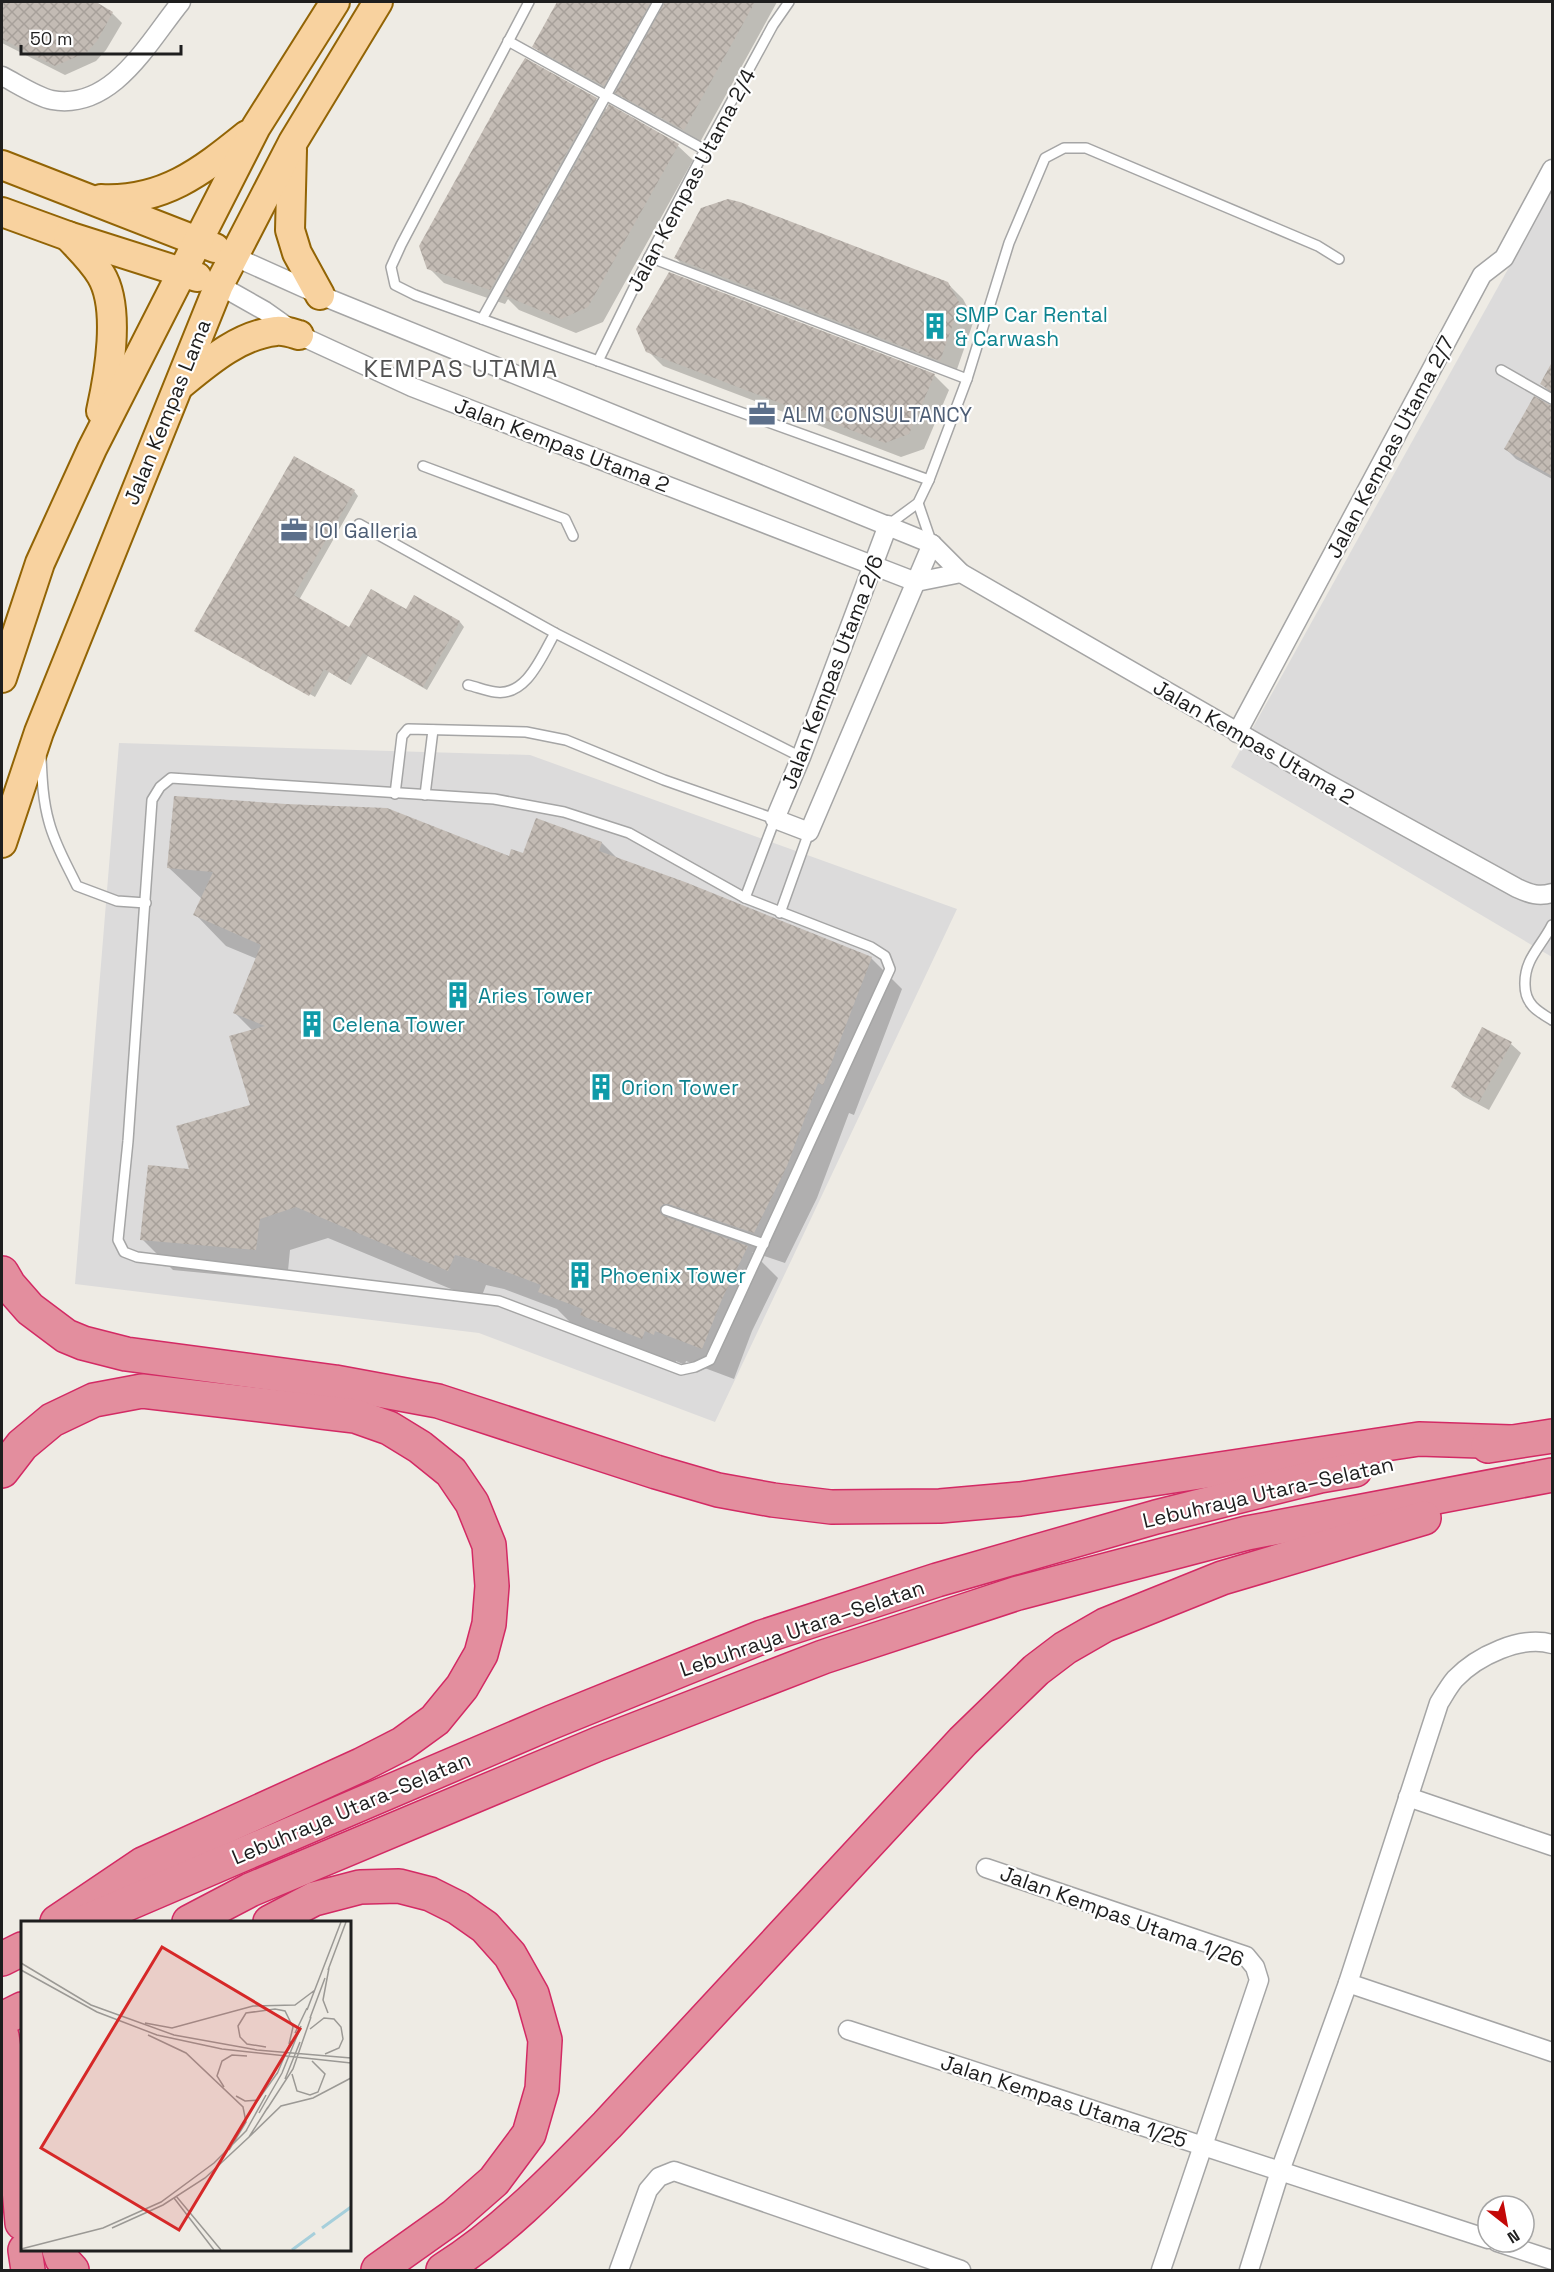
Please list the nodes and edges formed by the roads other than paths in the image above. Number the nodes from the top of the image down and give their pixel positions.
1 (335, 2) edge
2 (378, 2) edge
3 (529, 2) edge
4 (658, 2) edge
5 (789, 2) edge
6 (176, 3) edge
7 (508, 41) junction
8 (2, 76) edge
9 (606, 93) junction
10 (256, 127) junction
11 (293, 142) junction
12 (705, 150) junction
13 (2, 165) edge
14 (1552, 169) edge
15 (87, 198) junction
16 (2, 212) edge
17 (68, 236) junction
18 (198, 241) junction
19 (233, 256) junction
20 (649, 257) junction
21 (1339, 259) dead end
22 (182, 270) junction
23 (219, 285) junction
24 (320, 295) junction
25 (482, 319) junction
26 (299, 335) junction
27 (598, 361) junction
28 (1501, 370) dead end
29 (967, 379) junction
30 (176, 388) junction
31 (1552, 399) edge
32 (92, 448) junction
33 (423, 466) dead end
34 (929, 480) junction
35 (918, 503) junction
36 (359, 524) dead end
37 (888, 525) junction
38 (573, 536) dead end
39 (932, 544) junction
40 (874, 565) junction
41 (961, 573) junction
42 (916, 582) junction
43 (555, 633) junction
44 (2, 678) edge
45 (468, 685) dead end
46 (433, 730) junction
47 (39, 732) junction
48 (1238, 733) junction
49 (801, 757) junction
50 (395, 794) junction
51 (425, 795) junction
52 (775, 819) junction
53 (809, 832) junction
54 (2, 843) edge
55 (1552, 893) edge
56 (745, 898) junction
57 (146, 903) junction
58 (780, 913) junction
59 (1552, 926) edge
60 (1552, 1020) edge
61 (666, 1210) dead end
62 (764, 1244) junction
63 (2, 1273) edge
64 (1552, 1436) edge
65 (1511, 1442) junction
66 (2, 1471) edge
67 (1552, 1475) edge
68 (1514, 1481) junction
69 (1548, 1643) edge
70 (1408, 1797) junction
71 (1552, 1846) edge
72 (986, 1868) dead end
73 (60, 1921) edge
74 (90, 1921) edge
75 (193, 1921) edge
76 (274, 1921) edge
77 (1348, 1983) junction
78 (21, 2010) edge
79 (2, 2019) edge
80 (848, 2030) dead end
81 (2, 2036) edge
82 (1552, 2052) edge
83 (17, 2111) edge
84 (1203, 2146) junction
85 (1280, 2171) junction
86 (21, 2201) edge
87 (1476, 2235) edge
88 (25, 2251) edge
89 (58, 2251) edge
90 (1534, 2254) edge
91 (1552, 2260) edge
92 (28, 2271) edge
93 (72, 2271) edge
94 (378, 2271) edge
95 (443, 2271) edge
96 (619, 2271) edge
97 (961, 2271) edge
98 (1161, 2271) edge
99 (1250, 2271) edge

1 - 10 main road, Jalan Kempas Lama
2 - 11 main road, Jalan Kempas Lama
3 - 7 lane
4 - 9 lane
5 - 12 lane, Jalan Kempas Utama 2/4
6 - 8 street
7 - 9 lane
7 - 25 lane
9 - 12 lane
9 - 25 lane
10 - 15 main road
10 - 18 main road, Jalan Kempas Lama
11 - 19 main road, Jalan Kempas Lama
11 - 24 main road
12 - 20 lane, Jalan Kempas Utama 2/4
13 - 15 main road
14 - 48 street, Jalan Kempas Utama 2/7
15 - 18 main road
16 - 17 main road
17 - 22 main road
17 - 32 main road
18 - 19 main road
18 - 22 main road, Jalan Kempas Lama
19 - 23 main road, Jalan Kempas Lama
19 - 24 street
20 - 27 lane, Jalan Kempas Utama 2/4
20 - 29 lane
21 - 29 lane
22 - 23 main road
22 - 32 main road, Jalan Kempas Lama
23 - 26 street, Jalan Kempas Utama 2
23 - 30 main road, Jalan Kempas Lama
24 - 37 street
25 - 27 lane
26 - 30 main road
26 - 40 street, Jalan Kempas Utama 2
27 - 34 lane
28 - 31 lane
29 - 34 lane
30 - 47 main road, Jalan Kempas Lama
32 - 44 main road, Jalan Kempas Lama
33 - 38 lane
34 - 35 lane
35 - 37 lane
35 - 39 lane
36 - 43 lane
37 - 39 street
37 - 40 street, Jalan Kempas Utama 2/6
39 - 41 street, Jalan Kempas Utama 2
39 - 42 street, Jalan Kempas Utama 2/6
40 - 42 street, Jalan Kempas Utama 2
40 - 49 street, Jalan Kempas Utama 2/6
41 - 42 street
41 - 48 street, Jalan Kempas Utama 2
42 - 53 street, Jalan Kempas Utama 2/6
43 - 45 lane
43 - 49 lane
46 - 50 lane
46 - 51 lane
46 - 52 lane
47 - 54 main road, Jalan Kempas Lama
47 - 57 lane
48 - 55 street, Jalan Kempas Utama 2
49 - 52 street, Jalan Kempas Utama 2/6
50 - 51 lane
50 - 57 lane
51 - 56 lane
52 - 53 street
52 - 56 lane, Jalan Kempas Utama 2/6
53 - 58 lane, Jalan Kempas Utama 2/6
56 - 58 lane
57 - 62 lane
58 - 62 lane
59 - 60 lane
61 - 62 lane
63 - 65 highway
64 - 65 highway, Lebuhraya Utara–Selatan
65 - 74 highway, Lebuhraya Utara–Selatan
66 - 73 highway
67 - 68 highway, Lebuhraya Utara–Selatan
68 - 75 highway, Lebuhraya Utara–Selatan
68 - 95 highway
69 - 70 street
70 - 71 street
70 - 77 street
72 - 84 street, Jalan Kempas Utama 1/26
76 - 94 highway
77 - 82 street
77 - 85 street
78 - 79 highway
80 - 84 street, Jalan Kempas Utama 1/25
81 - 83 highway
83 - 86 highway
84 - 85 street, Jalan Kempas Utama 1/25
84 - 98 street
85 - 87 street, Jalan Kempas Utama 1/25
85 - 99 street
88 - 92 highway
89 - 93 highway
90 - 91 street
96 - 97 street

